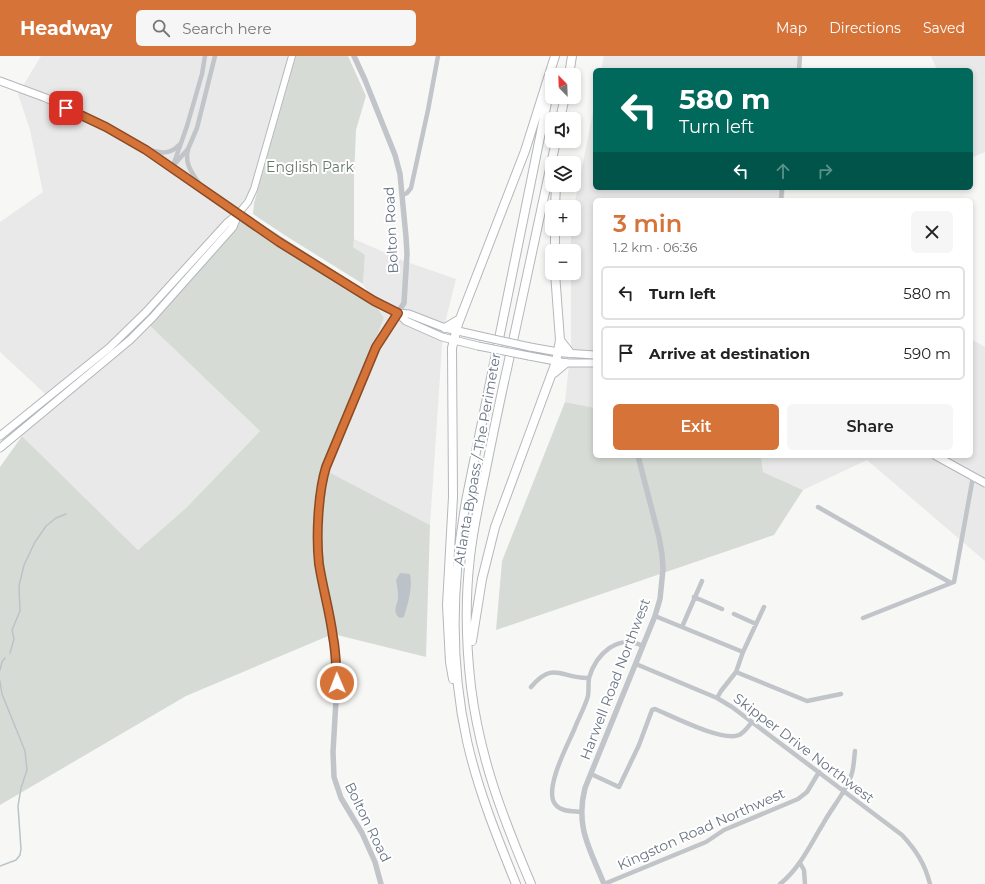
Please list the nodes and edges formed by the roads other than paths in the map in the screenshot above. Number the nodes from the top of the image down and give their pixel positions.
1 (205, 56) edge
2 (215, 56) edge
3 (292, 56) edge
4 (354, 56) edge
5 (438, 56) edge
6 (556, 56) edge
7 (572, 56) edge
8 (800, 56) edge
9 (554, 68) edge
10 (570, 68) edge
11 (799, 68) edge
12 (0, 81) edge
13 (547, 104) edge
14 (181, 142) junction
15 (555, 148) edge
16 (188, 149) junction
17 (146, 150) junction
18 (172, 167) junction
19 (201, 187) junction
20 (402, 195) junction
21 (238, 214) junction
22 (556, 280) edge
23 (398, 313) junction
24 (460, 319) junction
25 (445, 328) junction
26 (456, 331) junction
27 (454, 340) junction
28 (560, 340) junction
29 (558, 352) junction
30 (570, 353) junction
31 (593, 354) edge
32 (556, 362) junction
33 (566, 363) junction
34 (593, 363) edge
35 (552, 375) junction
36 (0, 436) edge
37 (0, 448) edge
38 (639, 458) edge
39 (940, 458) edge
40 (973, 477) junction
41 (985, 483) edge
42 (818, 507) dead end
43 (702, 581) dead end
44 (952, 583) junction
45 (694, 597) junction
46 (764, 607) dead end
47 (722, 609) dead end
48 (734, 614) dead end
49 (655, 616) junction
50 (863, 618) dead end
51 (756, 624) junction
52 (682, 627) junction
53 (643, 646) junction
54 (743, 652) junction
55 (469, 660) junction
56 (636, 664) junction
57 (736, 672) junction
58 (589, 678) junction
59 (531, 687) dead end
60 (841, 694) dead end
61 (717, 698) junction
62 (463, 720) junction
63 (752, 722) junction
64 (855, 751) dead end
65 (819, 772) junction
66 (591, 774) junction
67 (844, 791) junction
68 (581, 812) junction
69 (800, 863) junction
70 (381, 884) edge
71 (516, 884) edge
72 (531, 884) edge
73 (604, 884) edge
74 (780, 884) edge
75 (804, 884) edge
76 (930, 884) edge

1 - 14 street
2 - 16 street
3 - 21 main road
4 - 20 street, Bolton Road
5 - 20 street
6 - 9 highway
6 - 24 highway
7 - 10 highway
8 - 11 street
12 - 17 main road
13 - 62 highway, Atlanta Bypass / The Perimeter
14 - 17 street
14 - 18 street
15 - 55 highway, Atlanta Bypass / The Perimeter
16 - 18 street
16 - 19 street
17 - 18 main road
18 - 19 main road
19 - 21 main road
20 - 23 street, Bolton Road
21 - 23 main road
21 - 36 main road
21 - 37 main road
22 - 28 highway
23 - 25 main road
23 - 27 main road
23 - 70 street, Bolton Road
24 - 25 highway
24 - 26 highway
25 - 26 main road
26 - 27 highway
26 - 29 main road, bridge
27 - 32 main road, bridge
27 - 62 highway
28 - 29 highway
28 - 30 highway
29 - 30 main road
29 - 32 highway
30 - 31 main road
32 - 33 main road
32 - 35 highway
33 - 34 main road
33 - 35 highway
35 - 55 highway
38 - 49 street, Harwell Road Northwest
39 - 40 main road
40 - 41 main road
40 - 44 street
42 - 44 street
43 - 45 street
44 - 50 street
45 - 47 street
45 - 52 street
46 - 51 street
48 - 51 street
49 - 52 street
49 - 53 street, Harwell Road Northwest
51 - 54 street
52 - 54 street
53 - 56 street, Harwell Road Northwest
53 - 58 street
54 - 57 street
55 - 72 highway, Atlanta Bypass / The Perimeter
56 - 61 street, Skipper Drive Northwest
56 - 66 street, Harwell Road Northwest
57 - 60 street
57 - 61 street
58 - 59 street
58 - 68 street
61 - 63 street, Skipper Drive Northwest
62 - 71 highway, Atlanta Bypass / The Perimeter
63 - 65 street, Skipper Drive Northwest
63 - 66 street
64 - 67 street
65 - 67 street, Skipper Drive Northwest
65 - 73 street, Kingston Road Northwest
66 - 68 street, Harwell Road Northwest
67 - 69 street
67 - 76 street, Skipper Drive Northwest
68 - 73 street, Harwell Road Northwest
69 - 74 street
69 - 75 street

